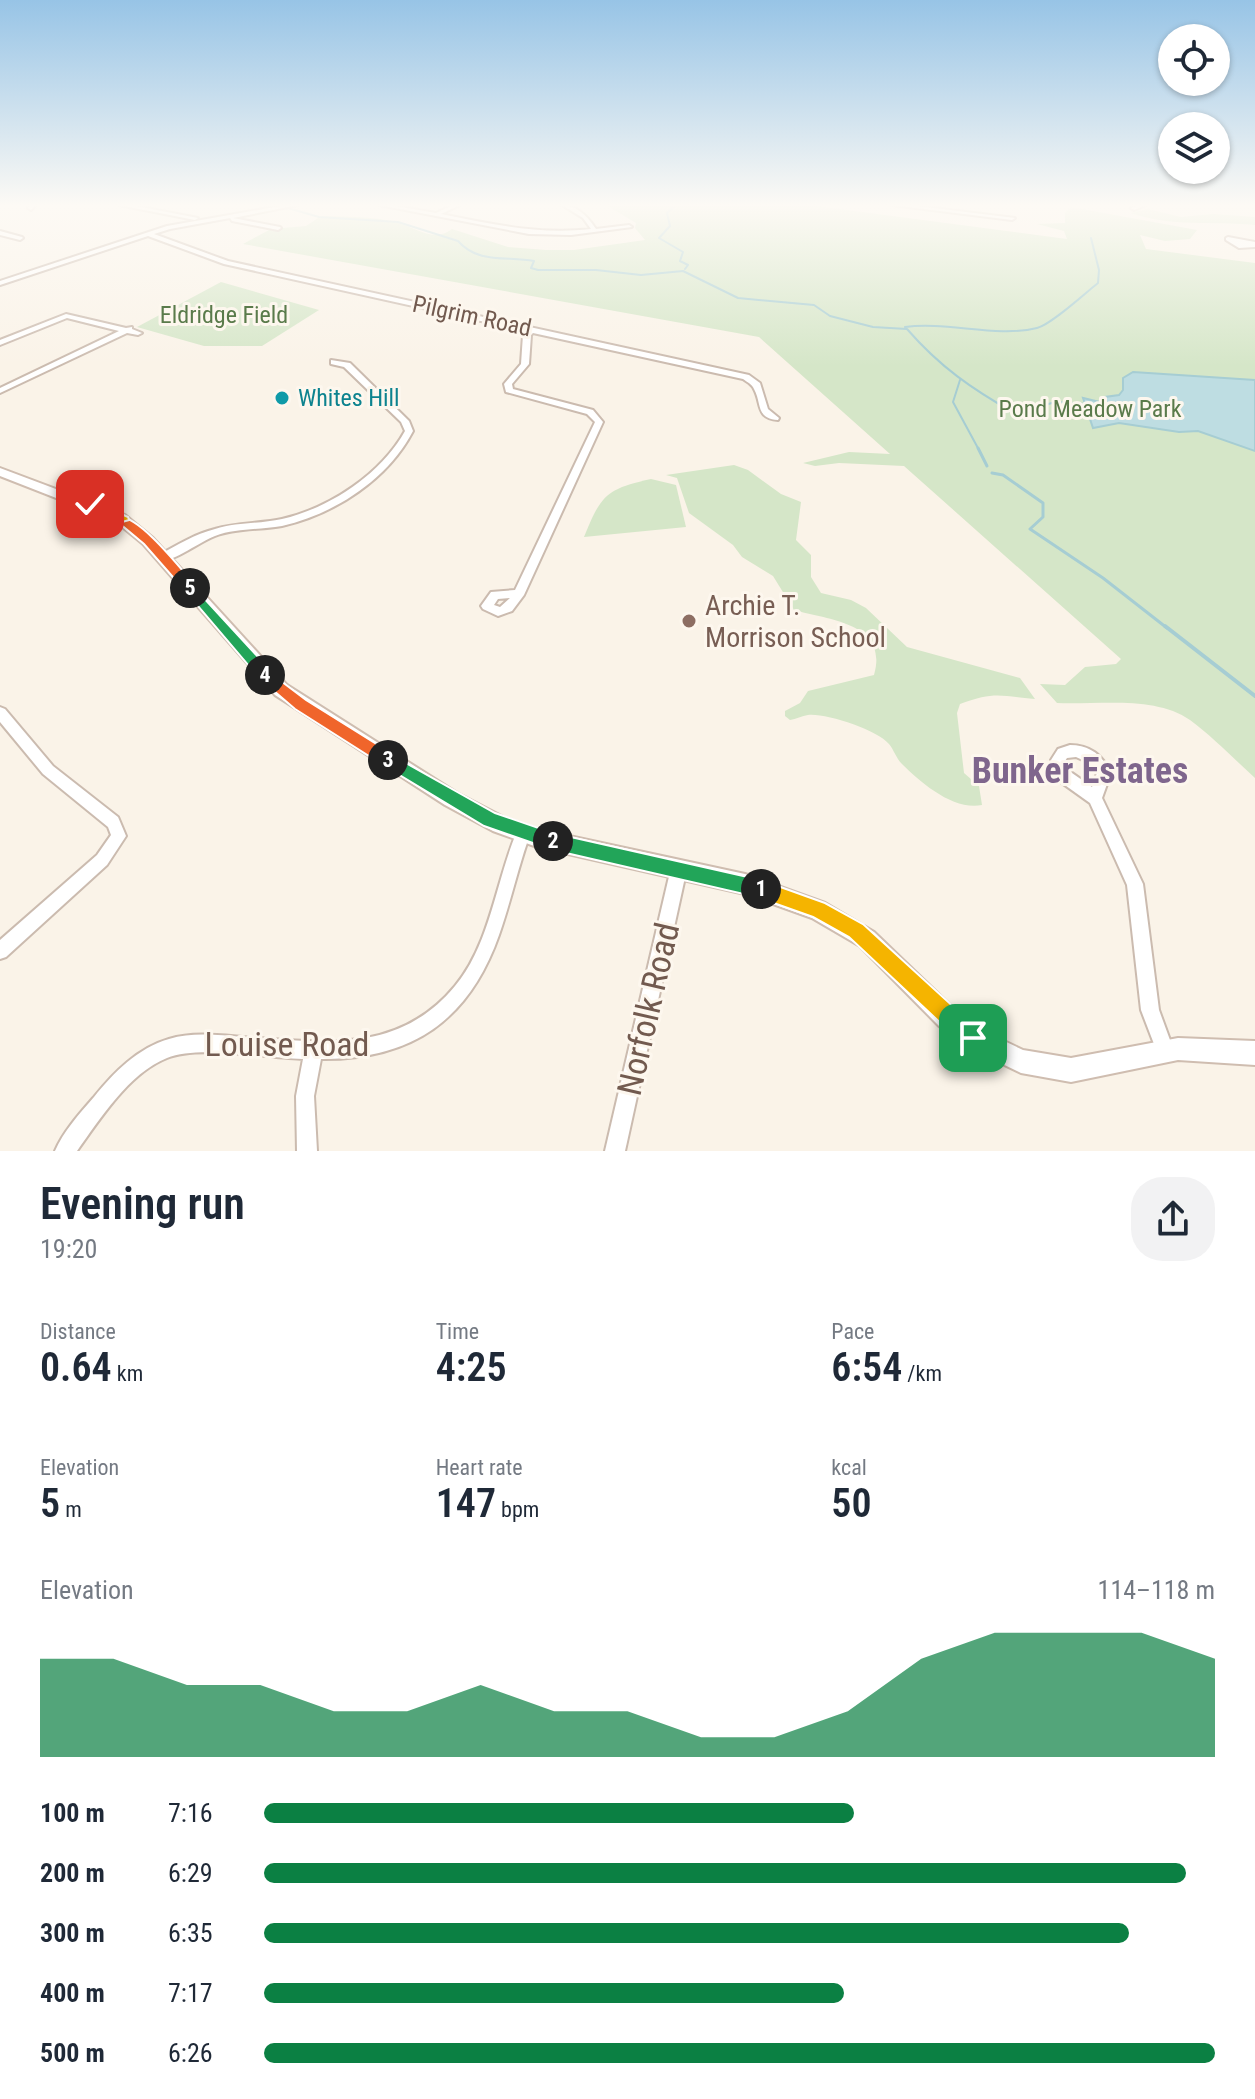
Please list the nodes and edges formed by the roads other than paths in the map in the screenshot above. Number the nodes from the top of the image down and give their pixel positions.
1 (73, 259) edge
2 (212, 259) edge
3 (0, 283) edge
4 (532, 329) junction
5 (0, 335) edge
6 (10, 339) junction
7 (0, 343) edge
8 (334, 362) dead end
9 (0, 391) edge
10 (775, 418) dead end
11 (0, 472) edge
12 (163, 558) junction
13 (518, 594) junction
14 (0, 713) edge
15 (1095, 798) dead end
16 (523, 834) junction
17 (679, 868) junction
18 (0, 951) edge
19 (314, 1050) junction
20 (1165, 1051) junction
21 (1255, 1053) edge
22 (65, 1151) edge
23 (307, 1151) edge
24 (615, 1151) edge

1 - 3 street
2 - 4 street, Pilgrim Road
4 - 10 street, Pilgrim Road
4 - 13 street
5 - 6 street
6 - 7 street
6 - 9 street
8 - 12 street
11 - 12 main road
12 - 16 main road
13 - 13 street
14 - 18 street
15 - 20 street
16 - 17 main road
16 - 19 street, Louise Road
17 - 20 main road
17 - 24 street, Norfolk Road
19 - 22 street, Louise Road
19 - 23 street
20 - 21 main road

